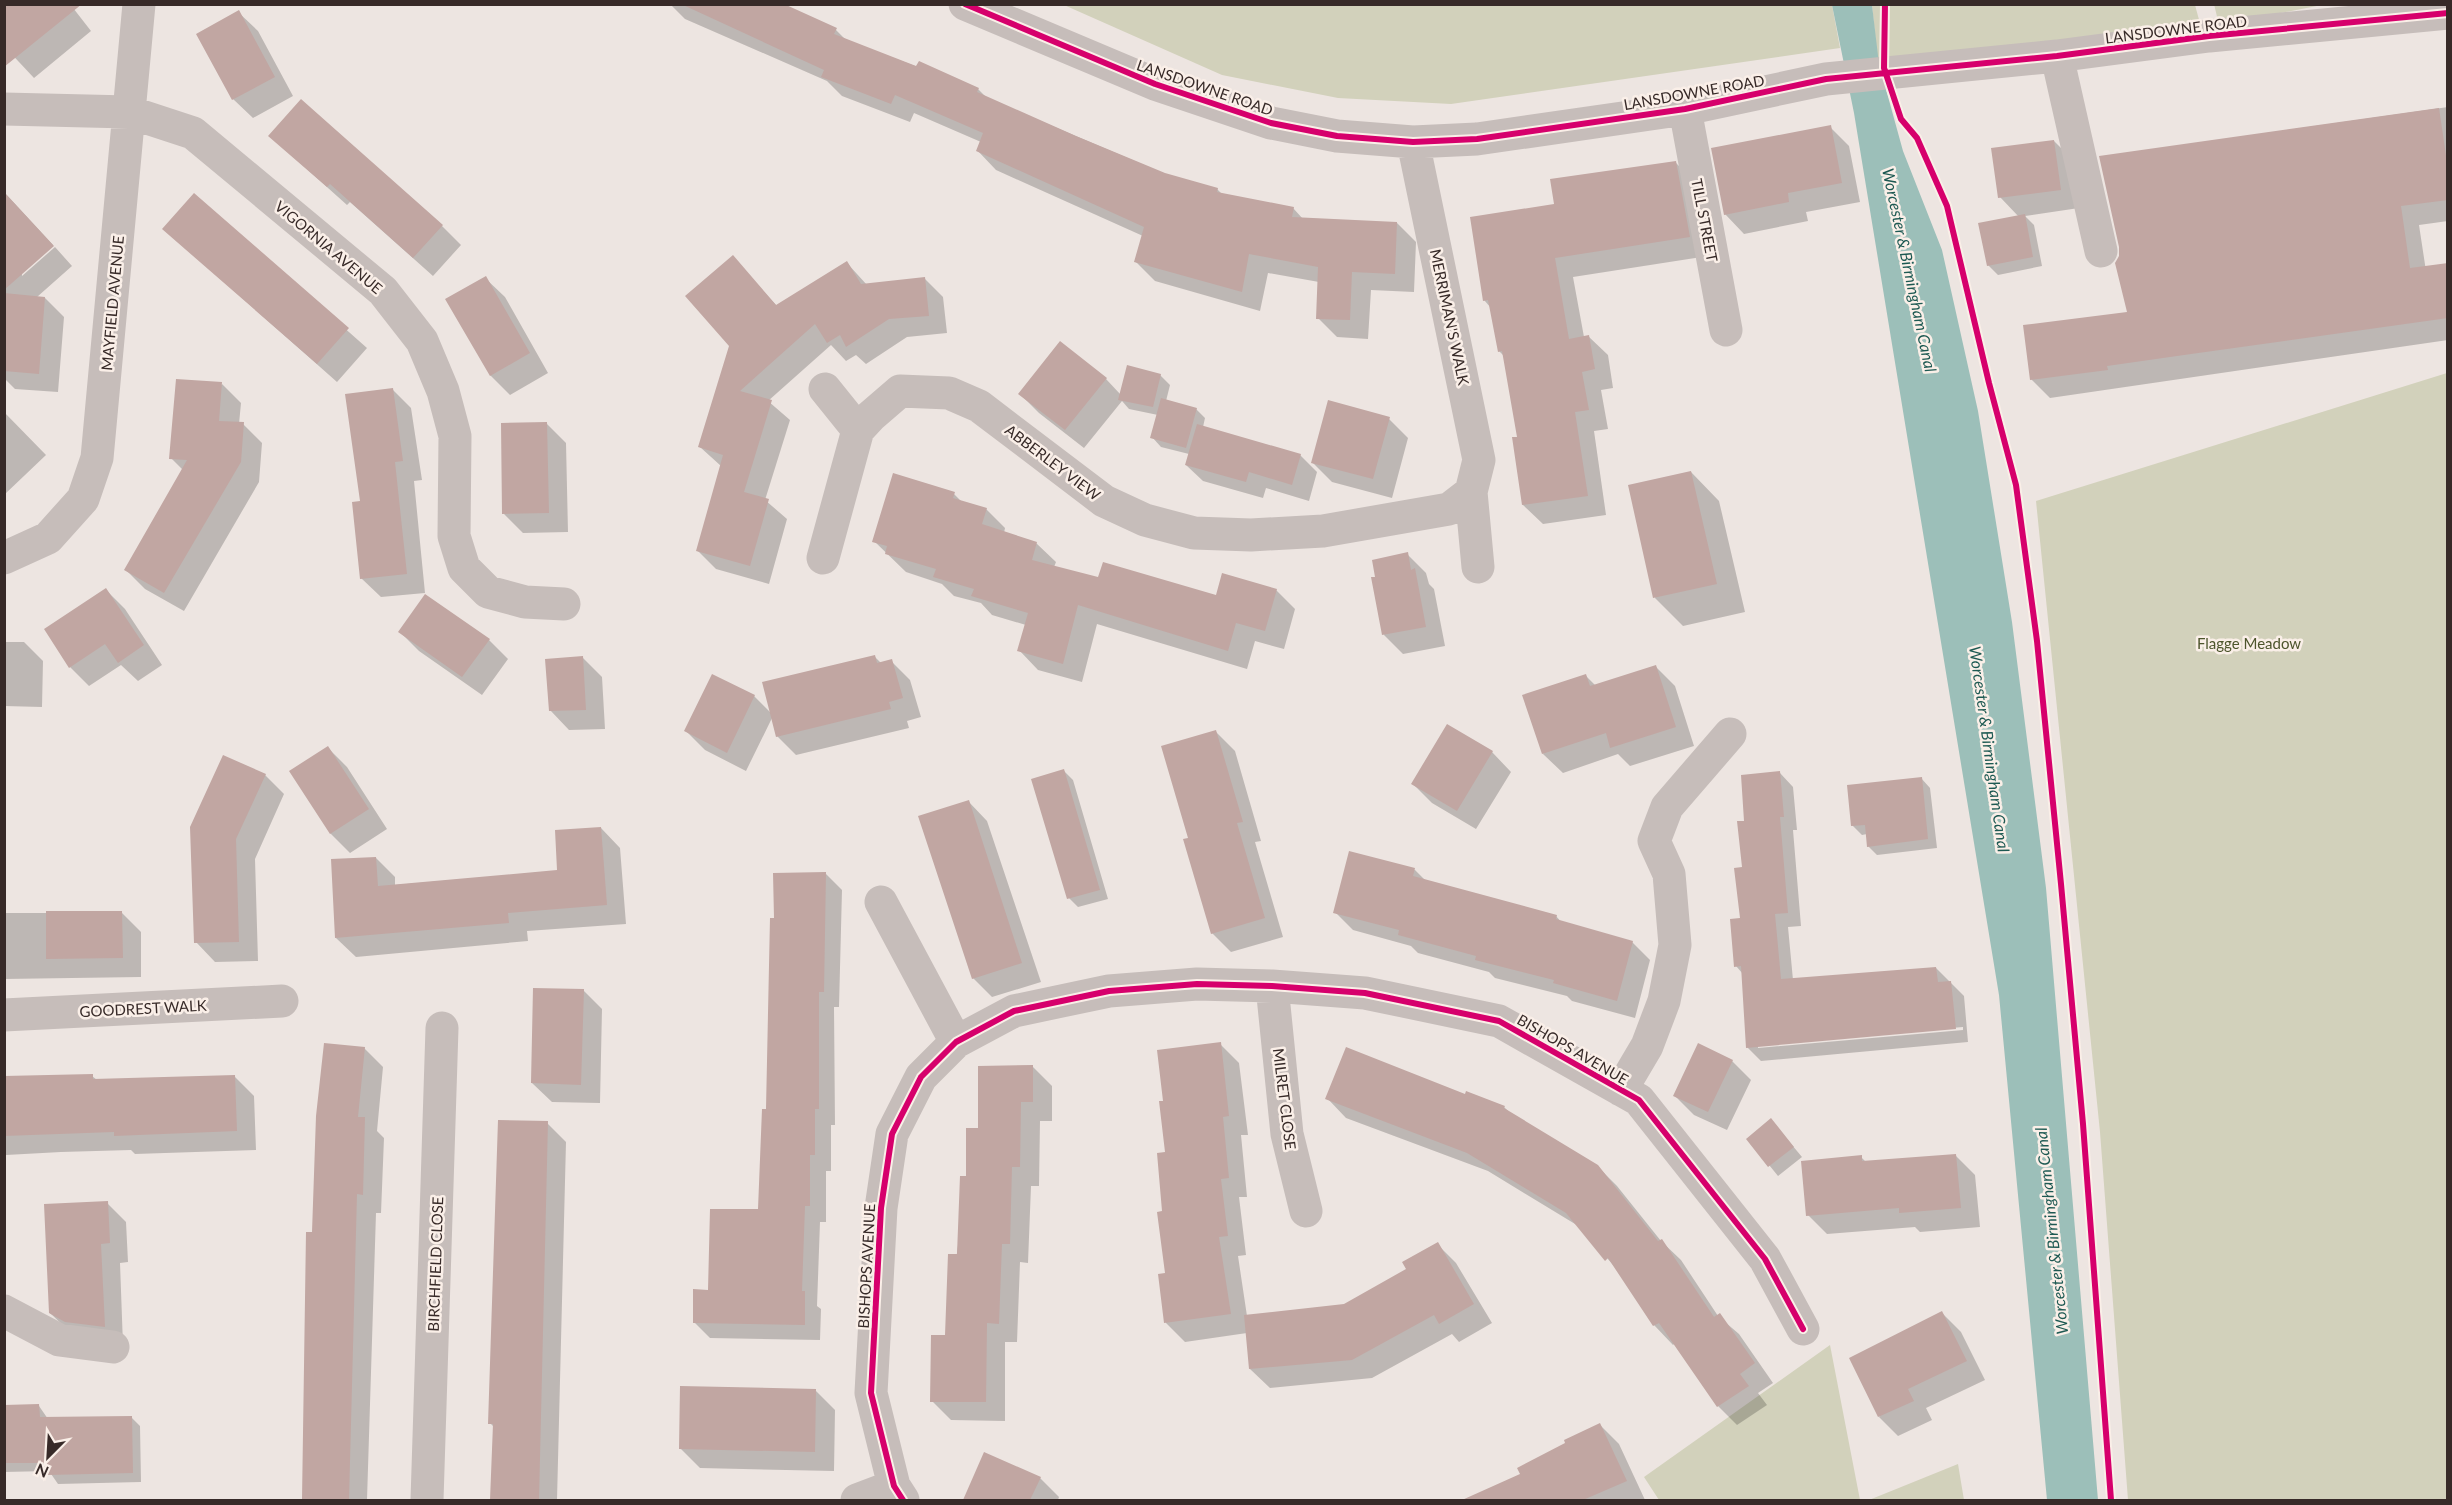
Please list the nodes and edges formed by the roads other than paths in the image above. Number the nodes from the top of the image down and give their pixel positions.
1 (139, 4) edge
2 (965, 4) edge
3 (2448, 13) edge
4 (2057, 56) junction
5 (4, 109) edge
6 (1685, 109) junction
7 (129, 112) junction
8 (1413, 142) junction
9 (2101, 251) dead end
10 (1726, 330) dead end
11 (825, 389) dead end
12 (858, 430) junction
13 (1472, 492) junction
14 (4, 558) edge
15 (823, 558) dead end
16 (1478, 567) dead end
17 (564, 604) dead end
18 (1730, 734) dead end
19 (880, 902) dead end
20 (1272, 986) junction
21 (282, 1002) dead end
22 (4, 1015) edge
23 (442, 1028) dead end
24 (956, 1042) junction
25 (1621, 1090) junction
26 (1306, 1211) dead end
27 (4, 1311) edge
28 (1803, 1329) dead end
29 (113, 1347) dead end
30 (898, 1493) edge
31 (427, 1500) edge
32 (857, 1500) edge

1 - 7 street, MAYFIELD AVENUE
2 - 8 street, LANSDOWNE ROAD
3 - 4 street, LANSDOWNE ROAD
4 - 6 street, LANSDOWNE ROAD
4 - 9 street
5 - 7 street, VIGORNIA AVENUE
6 - 8 street, LANSDOWNE ROAD
6 - 10 street, TILL STREET
7 - 14 street, MAYFIELD AVENUE
7 - 17 street, VIGORNIA AVENUE
8 - 13 street, MERRIMAN'S WALK
11 - 12 street
12 - 13 street, ABBERLEY VIEW
12 - 15 street
13 - 16 street
18 - 25 street
19 - 24 street
20 - 24 street, BISHOPS AVENUE
20 - 25 street, BISHOPS AVENUE
20 - 26 street, MILRET CLOSE
21 - 22 street, GOODREST WALK
23 - 31 street, BIRCHFIELD CLOSE
24 - 30 street, BISHOPS AVENUE
25 - 28 street, BISHOPS AVENUE
27 - 29 street
30 - 32 street

